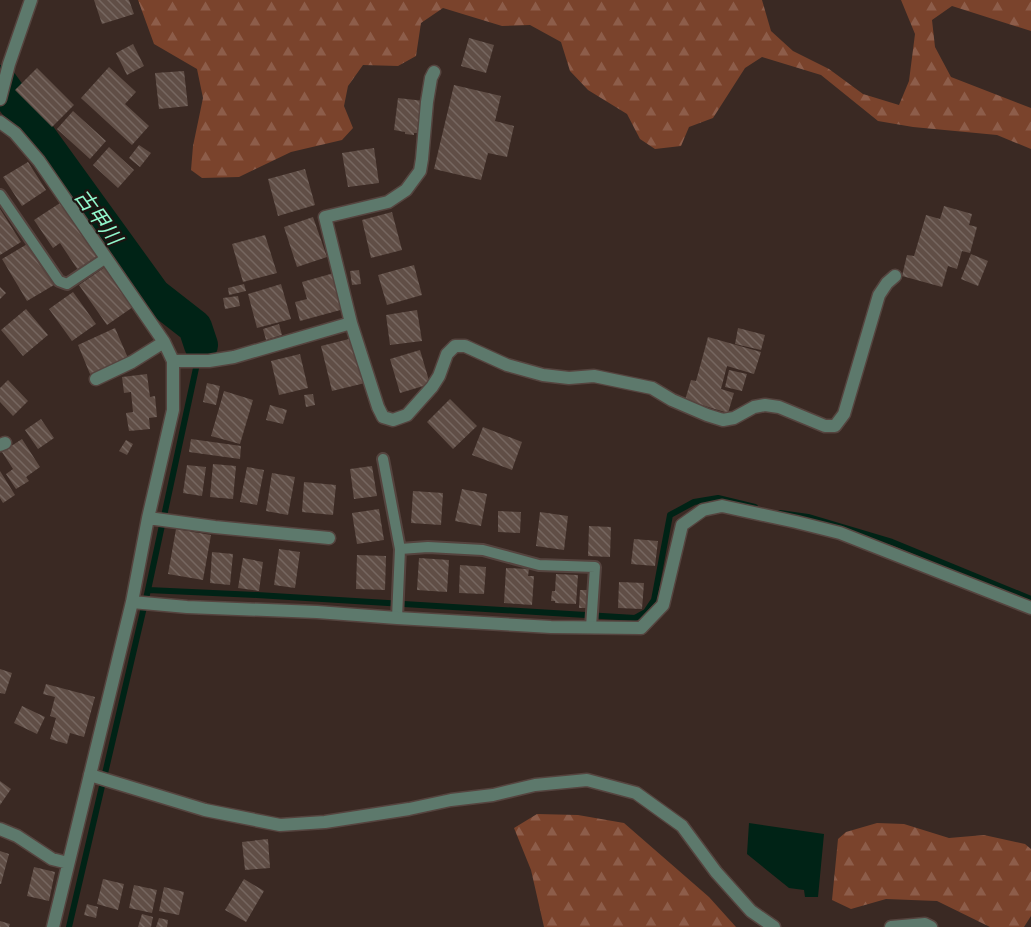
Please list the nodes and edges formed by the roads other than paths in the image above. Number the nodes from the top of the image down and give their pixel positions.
1 (32, 0) edge
2 (434, 72) dead end
3 (0, 99) edge
4 (0, 122) edge
5 (0, 195) edge
6 (105, 258) junction
7 (894, 276) dead end
8 (351, 323) junction
9 (164, 342) junction
10 (173, 361) junction
11 (96, 379) dead end
12 (383, 459) dead end
13 (148, 518) junction
14 (329, 538) dead end
15 (400, 549) junction
16 (132, 602) junction
17 (1031, 608) edge
18 (397, 618) junction
19 (591, 627) junction
20 (90, 775) junction
21 (0, 829) edge
22 (68, 863) junction
23 (53, 927) edge
24 (774, 927) edge
25 (891, 927) edge
26 (931, 927) edge

1 - 3 street
2 - 8 street
4 - 6 street
5 - 6 lane
6 - 9 street
7 - 8 street
8 - 10 street
9 - 10 street
9 - 11 street
10 - 13 street
12 - 15 lane
13 - 14 street
13 - 16 street
15 - 18 lane
15 - 19 lane
16 - 18 street
16 - 20 street
17 - 19 street
18 - 19 street
20 - 22 street
20 - 24 street
21 - 22 street
22 - 23 street
25 - 26 street

